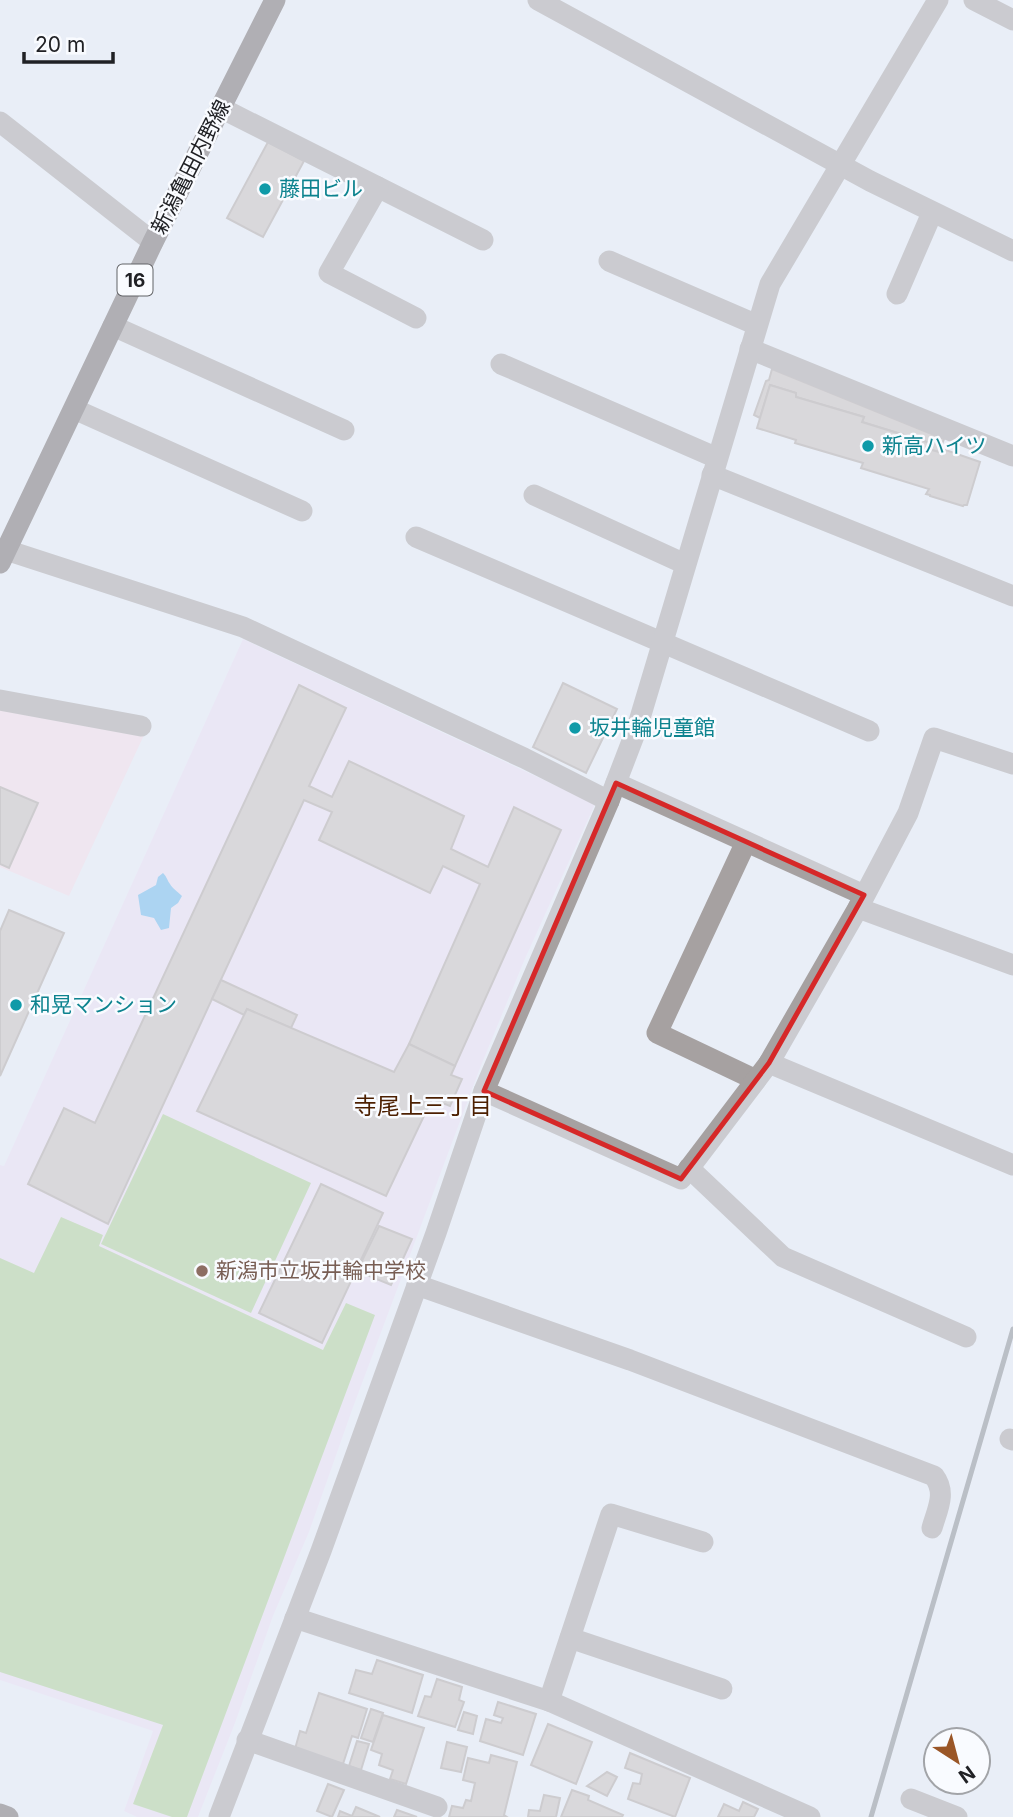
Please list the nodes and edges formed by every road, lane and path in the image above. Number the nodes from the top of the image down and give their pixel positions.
1 (275, 0) edge
2 (538, 0) edge
3 (938, 0) edge
4 (974, 0) edge
5 (1013, 20) edge
6 (221, 108) junction
7 (0, 122) edge
8 (840, 165) junction
9 (378, 187) junction
10 (932, 213) junction
11 (483, 240) dead end
12 (153, 242) junction
13 (1013, 251) edge
14 (609, 261) dead end
15 (897, 294) dead end
16 (416, 318) dead end
17 (113, 326) junction
18 (757, 326) junction
19 (750, 349) junction
20 (501, 364) dead end
21 (74, 409) junction
22 (344, 430) dead end
23 (1013, 456) edge
24 (715, 467) junction
25 (534, 495) dead end
26 (302, 510) dead end
27 (416, 537) dead end
28 (3, 556) edge
29 (685, 564) junction
30 (1013, 596) edge
31 (662, 642) junction
32 (0, 700) edge
33 (141, 726) dead end
34 (869, 731) dead end
35 (1013, 764) edge
36 (612, 792) junction
37 (746, 842) junction
38 (861, 902) junction
39 (1013, 965) edge
40 (762, 1072) junction
41 (484, 1091) junction
42 (1013, 1165) edge
43 (689, 1168) junction
44 (417, 1285) junction
45 (967, 1337) dead end
46 (932, 1528) dead end
47 (703, 1542) dead end
48 (295, 1618) junction
49 (570, 1638) junction
50 (722, 1689) dead end
51 (549, 1701) junction
52 (247, 1740) junction
53 (911, 1799) dead end
54 (437, 1807) dead end
55 (0, 1814) edge
56 (8, 1817) edge
57 (219, 1817) edge
58 (810, 1817) edge
59 (957, 1817) edge

1 - 6 main road, 新潟亀田内野線 / 16
2 - 8 street
3 - 8 street
4 - 5 street
6 - 9 street
6 - 12 main road, 新潟亀田内野線 / 16
7 - 12 street
8 - 10 street
8 - 18 street
9 - 11 street
9 - 16 street
10 - 13 street
10 - 15 street
12 - 17 main road, 新潟亀田内野線 / 16
14 - 18 street
17 - 21 main road, 新潟亀田内野線 / 16
17 - 22 street
18 - 19 street
19 - 23 street
19 - 24 street
20 - 24 street
21 - 26 street
21 - 28 main road, 新潟亀田内野線 / 16
24 - 29 street
24 - 30 street
25 - 29 street
27 - 31 street
28 - 36 street
29 - 31 street
31 - 34 street
31 - 36 street
32 - 33 street
35 - 38 street
36 - 37 street
36 - 41 street
37 - 38 street
37 - 40 street
38 - 39 street
38 - 40 street
40 - 42 street
40 - 43 street
41 - 43 street
41 - 44 street
43 - 45 street
44 - 46 street
44 - 48 street
47 - 49 street
48 - 51 street
48 - 52 street
49 - 50 street
49 - 51 street
51 - 58 street
52 - 54 street
52 - 57 street
53 - 59 street
55 - 56 main road

